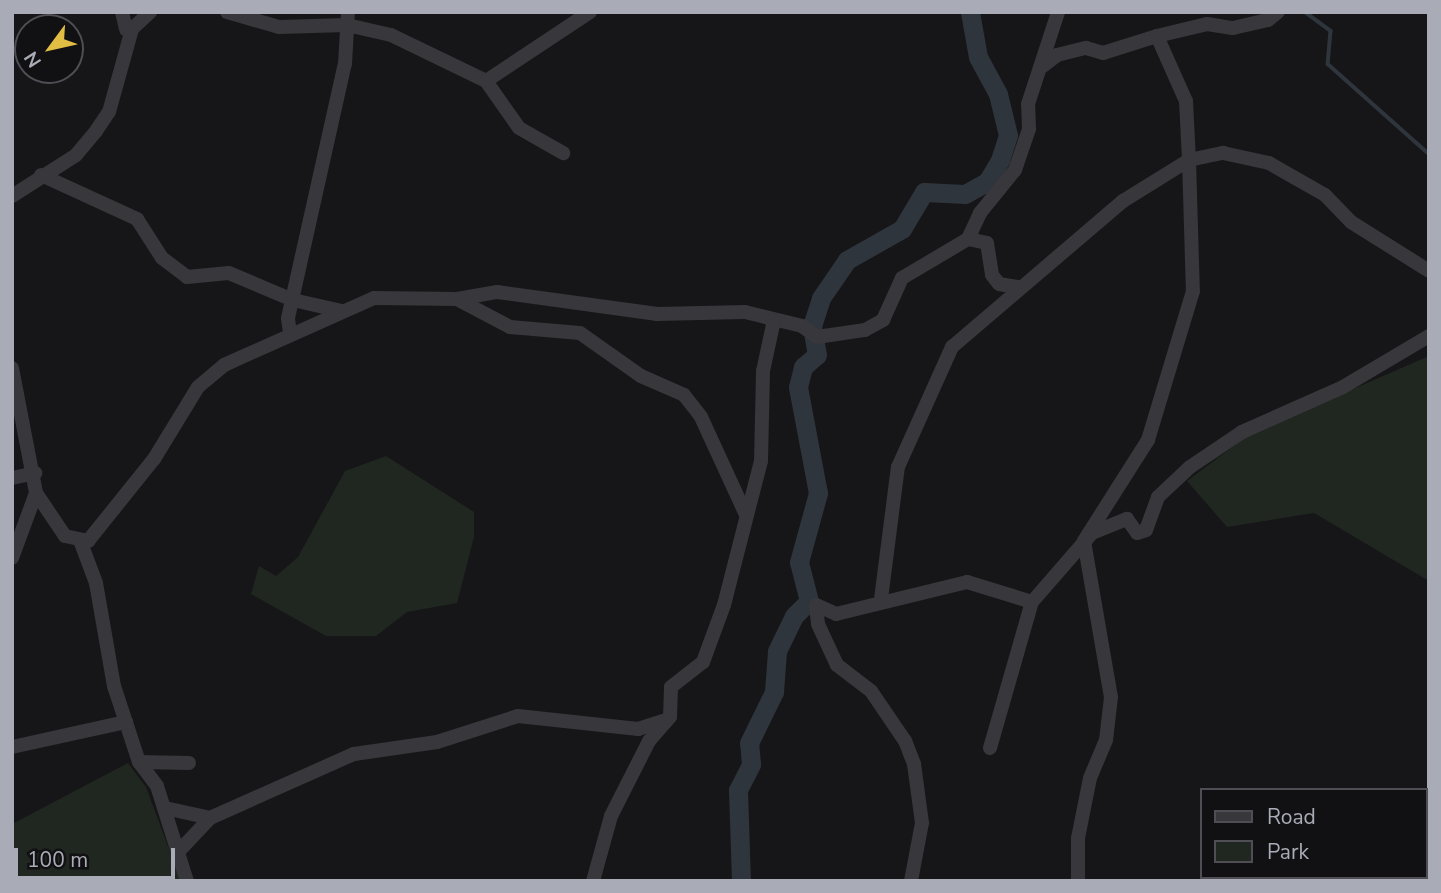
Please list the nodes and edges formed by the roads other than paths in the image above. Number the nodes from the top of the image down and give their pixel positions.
1 (122, 12) edge
2 (150, 12) edge
3 (227, 12) edge
4 (590, 12) edge
5 (1059, 12) edge
6 (1278, 12) edge
7 (347, 18) edge
8 (125, 30) dead end
9 (1157, 36) junction
10 (1043, 66) junction
11 (486, 81) junction
12 (563, 153) dead end
13 (1189, 160) junction
14 (41, 175) junction
15 (12, 196) edge
16 (968, 239) junction
17 (1429, 271) edge
18 (1018, 288) junction
19 (457, 299) junction
20 (293, 300) junction
21 (341, 311) junction
22 (774, 320) junction
23 (290, 333) junction
24 (1429, 336) edge
25 (12, 368) edge
26 (35, 472) junction
27 (12, 478) edge
28 (36, 492) junction
29 (746, 515) junction
30 (1084, 541) junction
31 (81, 543) junction
32 (12, 558) edge
33 (881, 599) junction
34 (1032, 602) junction
35 (670, 717) junction
36 (126, 722) junction
37 (12, 747) edge
38 (990, 748) dead end
39 (139, 762) junction
40 (189, 763) dead end
41 (165, 808) junction
42 (210, 818) junction
43 (180, 850) junction
44 (187, 881) edge
45 (593, 881) edge
46 (911, 881) edge
47 (1079, 881) edge

1 - 8 street
2 - 14 street
3 - 7 street
4 - 11 street
5 - 10 street
6 - 9 street
7 - 11 street
7 - 20 street
9 - 10 street
9 - 13 street
10 - 16 street
11 - 12 street
13 - 17 street
13 - 18 street
13 - 30 street
14 - 15 street
14 - 20 street
16 - 18 street
16 - 22 street
18 - 33 street
19 - 21 street
19 - 22 street
19 - 29 street
20 - 21 street
20 - 23 street
21 - 23 street
22 - 29 street
23 - 31 street
24 - 30 street
25 - 26 street
26 - 27 street
26 - 28 street
28 - 31 street
28 - 32 street
29 - 35 street
30 - 34 street
30 - 47 street
31 - 36 street
33 - 34 street
33 - 46 street
34 - 38 street
35 - 42 street
35 - 45 street
36 - 37 street
36 - 39 street
39 - 40 street
39 - 41 street
41 - 42 street
41 - 43 street
42 - 43 street
43 - 44 street

